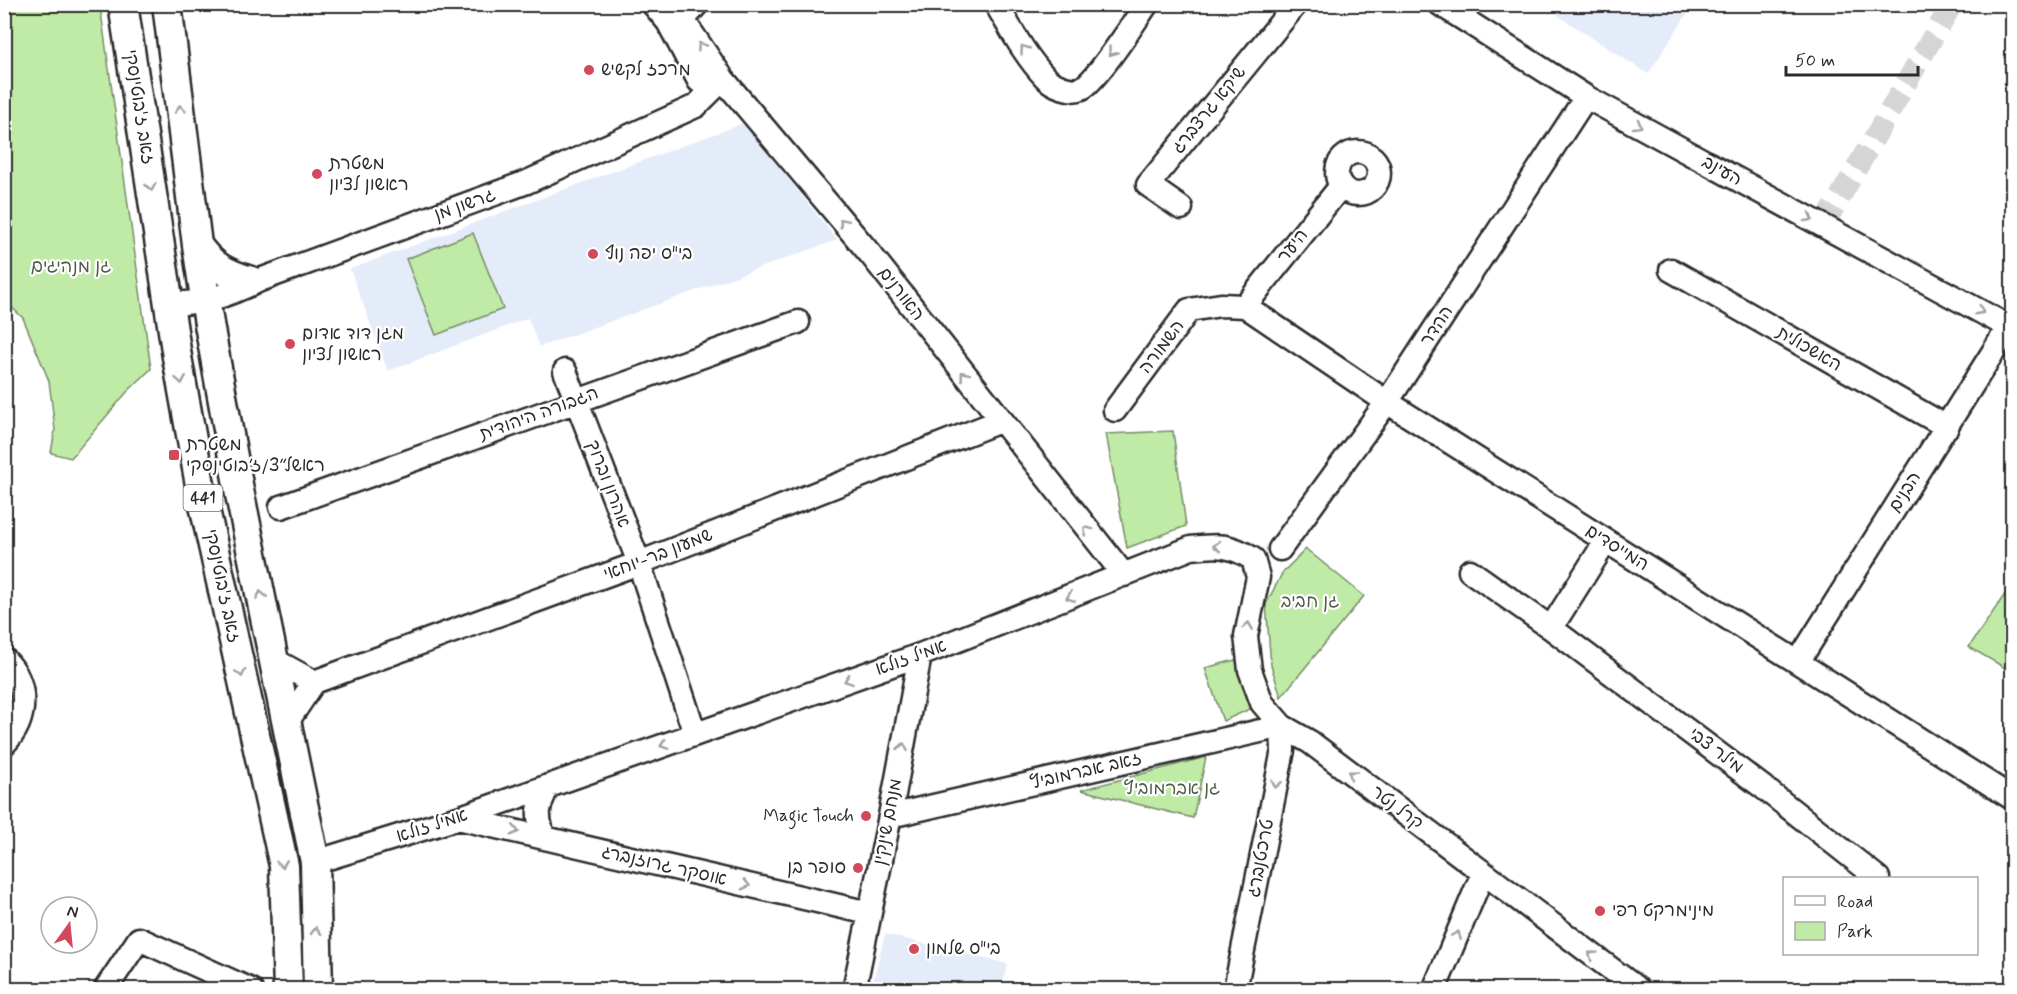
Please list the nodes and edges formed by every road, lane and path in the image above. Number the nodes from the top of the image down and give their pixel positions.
1 (123, 4) edge
2 (167, 4) edge
3 (996, 4) edge
4 (1147, 4) edge
5 (1296, 4) edge
6 (1440, 4) edge
7 (673, 11) edge
8 (723, 79) junction
9 (699, 81) junction
10 (1586, 97) junction
11 (666, 118) junction
12 (1341, 186) dead end
13 (1182, 208) dead end
14 (197, 245) junction
15 (1671, 270) dead end
16 (255, 280) junction
17 (205, 297) junction
18 (169, 304) junction
19 (1245, 306) junction
20 (798, 322) dead end
21 (2011, 325) edge
22 (565, 371) dead end
23 (577, 401) junction
24 (1388, 402) junction
25 (1115, 410) dead end
26 (1000, 421) junction
27 (1947, 427) junction
28 (281, 507) dead end
29 (1606, 541) junction
30 (1280, 549) dead end
31 (639, 563) junction
32 (1470, 572) dead end
33 (1124, 575) junction
34 (1258, 577) joint
35 (1551, 628) junction
36 (920, 655) junction
37 (4, 659) edge
38 (274, 660) junction
39 (1798, 662) junction
40 (314, 682) junction
41 (287, 722) junction
42 (1282, 726) junction
43 (695, 734) junction
44 (4, 744) edge
45 (548, 786) junction
46 (2013, 798) edge
47 (890, 816) junction
48 (458, 818) junction
49 (544, 838) junction
50 (315, 862) junction
51 (1483, 873) junction
52 (1875, 877) edge
53 (870, 913) junction
54 (1632, 987) edge
55 (105, 990) edge
56 (251, 990) edge
57 (288, 990) edge
58 (318, 990) edge
59 (854, 990) edge
60 (1235, 990) edge
61 (1434, 990) edge

1 -> 18 main road, זאב ז'בוטינסקי / 441
14 -> 2 main road, זאב ז'בוטינסקי / 441
4 -> 3 street
5 - 13 street, שיקא גרצברג
6 - 10 street, העינב
8 -> 7 street, האורנים
7 - 9 street, האורנים
8 - 9 street
8 - 11 street, גרשון מן
26 -> 8 street, האורנים
9 - 11 street, גרשון מן
10 -> 21 street, העינב
10 - 24 street, ההדר
11 - 16 street, גרשון מן
12 - 19 street, היער
14 - 16 main road
14 - 17 main road, זאב ז'בוטינסקי / 441
15 - 27 street, האשכולית
16 - 17 street, גרשון מן
17 - 18 street, גרשון מן
38 -> 17 main road, זאב ז'בוטינסקי / 441
18 -> 57 main road, זאב ז'בוטינסקי / 441
19 - 24 street, המייסדים
19 - 25 street, השמורה
20 - 23 street, הגבורה היהודית
21 - 27 street, הבנים
22 - 23 street, אהרון וברוך
23 - 28 street, הגבורה היהודית
23 - 31 street, אהרון וברוך
24 - 29 street, המייסדים
24 - 30 street, ההדר
26 - 31 street, שמעון בר-יוחאי
33 -> 26 street, האורנים
27 - 39 street, הבנים
29 - 35 street
29 - 39 street, המייסדים
31 - 40 street, שמעון בר-יוחאי
31 - 43 street, אהרון וברוך
32 - 35 street, מילר צבי
34 -> 33 street, אמיל זולא
33 -> 36 street, אמיל זולא
42 -> 34 street, קרל נטר
35 - 52 street, מילר צבי
36 -> 43 street, אמיל זולא
47 -> 36 street, מנחם שינקין
37 - 44 street
38 - 40 street
38 - 41 main road, זאב ז'בוטינסקי / 441
39 - 46 street, המייסדים
40 - 41 street
41 - 50 main road, זאב ז'בוטינסקי / 441
42 - 47 street, זאב אברמוביץ
51 -> 42 street, קרל נטר
42 -> 60 street, טרכטנברג
43 -> 45 street, אמיל זולא
45 - 48 street, אמיל זולא
45 - 49 street
47 - 53 street, מנחם שינקין
48 -> 49 street, אוסקר גרוזנברג
48 - 50 street, אמיל זולא
49 -> 53 street, אוסקר גרוזנברג
58 -> 50 main road, זאב ז'בוטינסקי / 441
54 -> 51 street, קרל נטר
61 -> 51 street
53 - 59 street, מנחם שינקין
55 - 56 street

